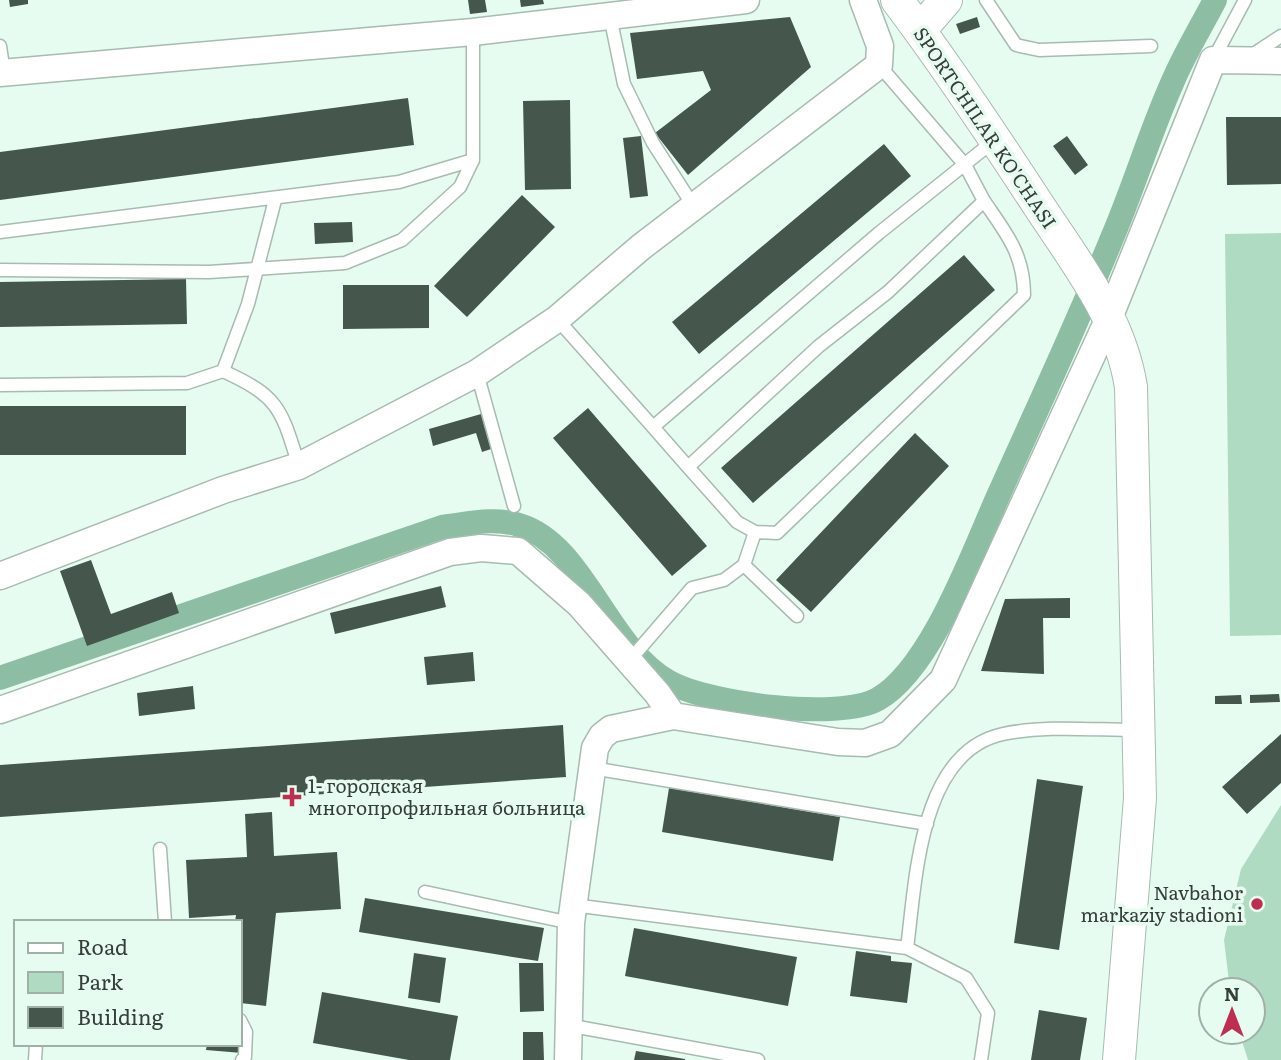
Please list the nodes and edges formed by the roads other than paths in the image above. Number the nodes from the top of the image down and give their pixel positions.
1 (746, 0) edge
2 (863, 0) edge
3 (897, 0) edge
4 (946, 0) edge
5 (986, 0) edge
6 (1245, 0) edge
7 (610, 16) junction
8 (920, 30) junction
9 (472, 32) junction
10 (1281, 36) edge
11 (1151, 46) dead end
12 (0, 47) edge
13 (1213, 60) junction
14 (1246, 60) junction
15 (1281, 61) edge
16 (879, 65) junction
17 (2, 73) edge
18 (995, 139) junction
19 (473, 160) junction
20 (965, 165) junction
21 (275, 200) junction
22 (984, 201) junction
23 (694, 207) junction
24 (0, 232) edge
25 (0, 270) edge
26 (254, 270) junction
27 (1105, 309) junction
28 (557, 319) junction
29 (223, 371) junction
30 (477, 373) junction
31 (0, 385) edge
32 (653, 427) junction
33 (299, 466) junction
34 (688, 467) junction
35 (514, 506) dead end
36 (755, 532) junction
37 (744, 565) junction
38 (0, 576) edge
39 (797, 616) dead end
40 (629, 662) junction
41 (0, 710) edge
42 (673, 716) junction
43 (1140, 730) junction
44 (592, 768) junction
45 (927, 824) junction
46 (160, 849) dead end
47 (425, 892) dead end
48 (572, 914) junction
49 (165, 920) edge
50 (907, 947) junction
51 (242, 1024) edge
52 (567, 1025) junction
53 (242, 1060) edge
54 (568, 1060) edge
55 (758, 1060) edge
56 (981, 1060) edge
57 (1119, 1060) edge

1 - 7 street
2 - 16 street
3 - 8 street, SPORTCHILAR KO'CHASI
4 - 8 street
5 - 11 lane
6 - 13 lane
7 - 9 street
7 - 23 lane
8 - 18 street, SPORTCHILAR KO'CHASI
9 - 17 street
9 - 19 lane
10 - 14 lane
12 - 17 lane
13 - 14 street
13 - 27 street
14 - 15 street
16 - 20 lane
16 - 23 street
18 - 20 lane
18 - 27 street, SPORTCHILAR KO'CHASI
19 - 21 lane
19 - 26 lane
20 - 22 lane
20 - 32 lane
21 - 24 lane
21 - 26 lane
22 - 34 lane
22 - 36 lane
23 - 28 street
25 - 26 lane
26 - 29 lane
27 - 42 street
27 - 43 street, SPORTCHILAR KO'CHASI
28 - 30 street
28 - 32 lane
29 - 31 lane
29 - 33 lane
30 - 33 street
30 - 35 lane
32 - 34 lane
33 - 38 street
34 - 36 lane
36 - 37 lane
37 - 39 lane
37 - 40 lane
40 - 41 street
40 - 42 street
42 - 44 street
43 - 45 lane
43 - 57 street, SPORTCHILAR KO'CHASI
44 - 45 lane
44 - 48 street
45 - 50 lane
46 - 49 lane
47 - 48 lane
48 - 50 lane
48 - 52 street
50 - 56 lane
51 - 53 lane
52 - 54 street
52 - 55 lane

